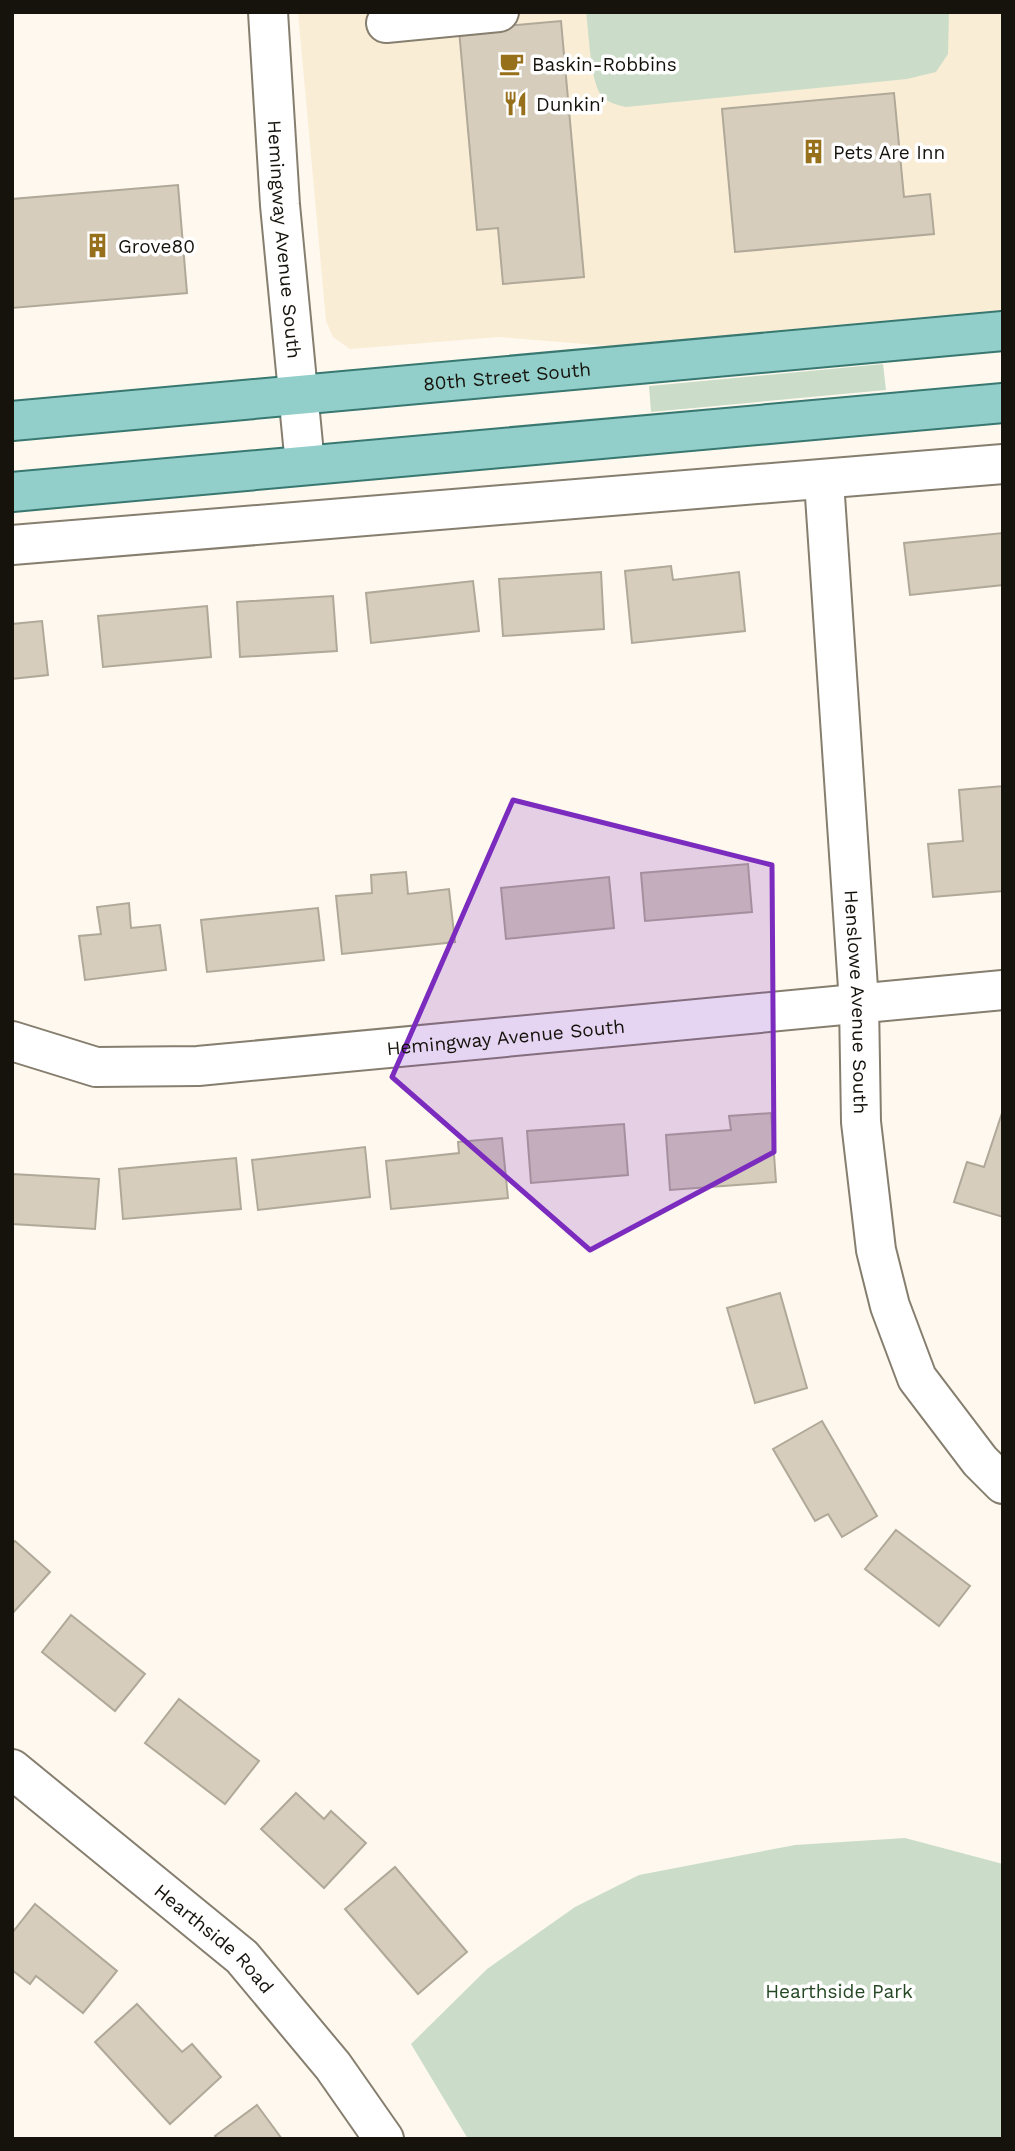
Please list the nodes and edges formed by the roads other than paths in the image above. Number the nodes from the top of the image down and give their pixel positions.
1 (268, 12) edge
2 (499, 12) edge
3 (386, 23) dead end
4 (1003, 331) edge
5 (297, 395) junction
6 (1003, 403) edge
7 (12, 421) edge
8 (1003, 464) edge
9 (304, 465) junction
10 (824, 481) junction
11 (12, 492) edge
12 (12, 545) edge
13 (1003, 990) edge
14 (859, 1003) junction
15 (12, 1041) edge
16 (1003, 1484) edge
17 (12, 1769) edge
18 (384, 2139) edge

1 - 5 street, Hemingway Avenue South
2 - 3 street
4 - 5 main road, 80th Street South
5 - 7 main road, 80th Street South
5 - 9 street, Hemingway Avenue South
6 - 9 main road
8 - 10 street
9 - 11 main road
10 - 12 street
10 - 14 street, Henslowe Avenue South
13 - 14 street, Hemingway Avenue South
14 - 15 street, Hemingway Avenue South
14 - 16 street, Henslowe Avenue South
17 - 18 street, Hearthside Road

